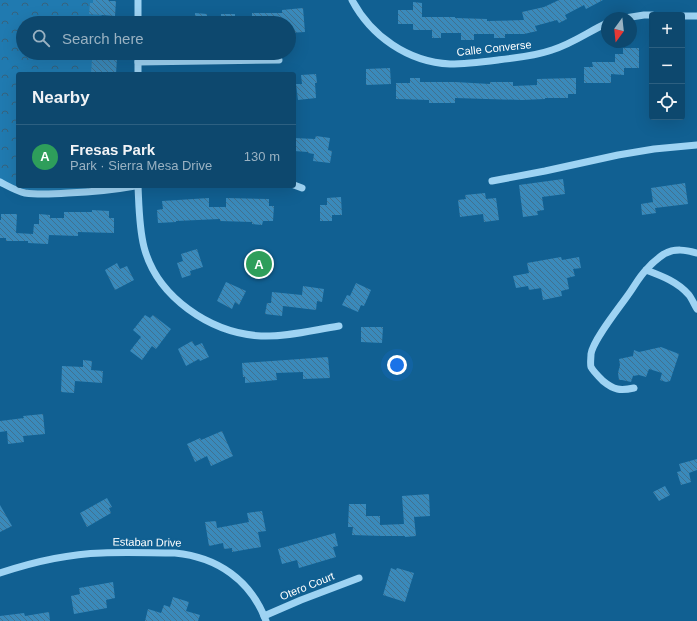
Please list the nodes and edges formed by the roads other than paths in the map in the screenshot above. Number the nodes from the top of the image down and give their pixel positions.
1 (138, 0) edge
2 (352, 0) edge
3 (138, 16) edge
4 (649, 16) edge
5 (685, 16) edge
6 (697, 16) edge
7 (637, 17) edge
8 (601, 26) edge
9 (278, 60) dead end
10 (138, 62) joint
11 (138, 72) edge
12 (697, 145) edge
13 (492, 181) dead end
14 (0, 182) edge
15 (296, 186) edge
16 (124, 188) edge
17 (137, 188) edge
18 (302, 188) dead end
19 (697, 253) edge
20 (646, 270) junction
21 (697, 308) edge
22 (339, 326) dead end
23 (634, 388) dead end
24 (0, 573) edge
25 (359, 578) dead end
26 (265, 618) edge

1 - 3 street
2 - 8 street, Calle Converse
4 - 7 street
5 - 6 street
9 - 10 street
10 - 11 street
12 - 13 street
14 - 16 street
15 - 18 street
17 - 22 street
19 - 20 street
20 - 21 street
20 - 23 street
24 - 26 street, Estaban Drive
25 - 26 street, Otero Court

